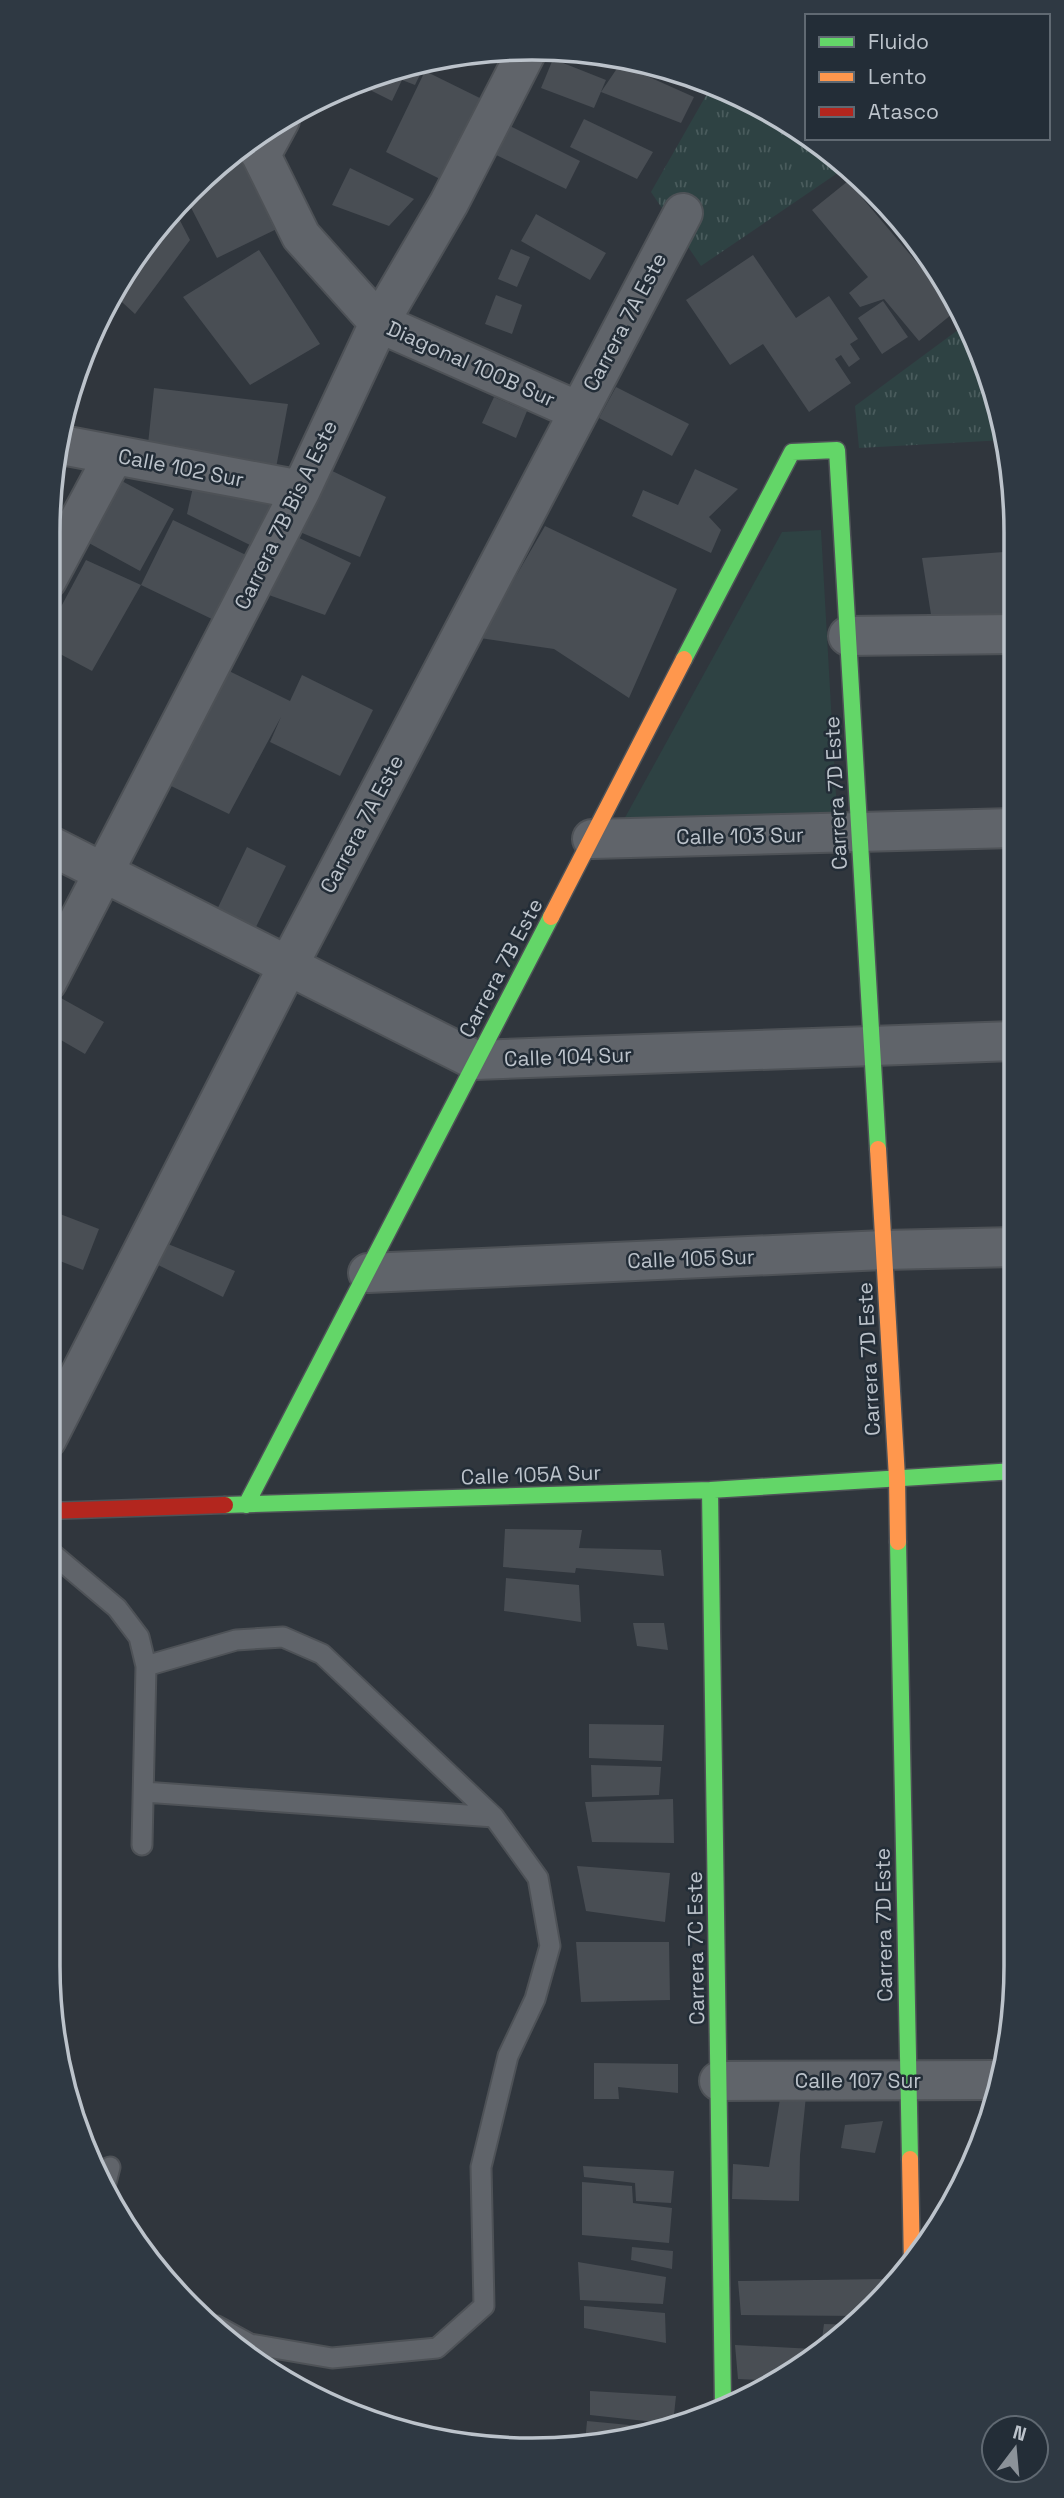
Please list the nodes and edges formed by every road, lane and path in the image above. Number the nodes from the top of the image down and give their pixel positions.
1 (522, 60) edge
2 (257, 148) edge
3 (683, 213) dead end
4 (379, 323) junction
5 (578, 411) junction
6 (68, 446) edge
7 (792, 452) joint
8 (114, 455) junction
9 (301, 491) junction
10 (60, 556) edge
11 (1004, 634) edge
12 (848, 636) junction
13 (1004, 828) edge
14 (860, 833) junction
15 (592, 839) junction
16 (60, 851) edge
17 (103, 873) junction
18 (60, 957) edge
19 (288, 966) junction
20 (1004, 1041) edge
21 (872, 1047) junction
22 (475, 1060) junction
23 (1004, 1247) edge
24 (884, 1250) junction
25 (368, 1273) junction
26 (60, 1413) edge
27 (1004, 1472) edge
28 (897, 1478) junction
29 (710, 1490) junction
30 (246, 1505) junction
31 (60, 1511) edge
32 (60, 1560) edge
33 (146, 1666) junction
34 (144, 1792) junction
35 (494, 1817) junction
36 (142, 1845) dead end
37 (719, 2081) junction
38 (908, 2081) junction
39 (990, 2081) edge
40 (110, 2167) dead end
41 (108, 2175) edge
42 (912, 2248) edge
43 (243, 2340) edge
44 (723, 2398) edge

1 - 4 street, Carrera 7B Bis A Este
2 - 4 street, Diagonal 100B Sur
3 - 5 street, Carrera 7A Este
4 - 5 street, Diagonal 100B Sur
4 - 9 street, Carrera 7B Bis A Este
5 - 19 street, Carrera 7A Este
6 - 8 street, Calle 102 Sur
7 - 12 street, Carrera 7D Este
7 - 15 street, Carrera 7B Este
8 - 9 street, Calle 102 Sur
8 - 10 street
9 - 17 street, Carrera 7B Bis A Este
11 - 12 street
12 - 14 street, Carrera 7D Este
13 - 14 street, Calle 103 Sur
14 - 15 street, Calle 103 Sur
14 - 21 street, Carrera 7D Este
15 - 22 street, Carrera 7B Este
16 - 17 street, Calle 104 Sur
17 - 18 street, Carrera 7B Bis A Este
17 - 19 street, Calle 104 Sur
19 - 22 street, Calle 104 Sur
19 - 26 street, Carrera 7A Este
20 - 21 street, Calle 104 Sur
21 - 22 street, Calle 104 Sur
21 - 24 street, Carrera 7D Este
22 - 25 street, Carrera 7B Este
23 - 24 street, Calle 105 Sur
24 - 25 street, Calle 105 Sur
24 - 28 street, Carrera 7D Este
25 - 30 street, Carrera 7B Este
27 - 28 street, Calle 105A Sur
28 - 29 street, Calle 105A Sur
28 - 38 street, Carrera 7D Este
29 - 30 street, Calle 105A Sur
29 - 37 street, Carrera 7C Este
30 - 31 street, Calle 105A Sur
32 - 33 lane
33 - 34 lane
33 - 35 lane
34 - 35 lane
34 - 36 lane
35 - 43 lane
37 - 38 street, Calle 107 Sur
37 - 44 street, Carrera 7C Este
38 - 39 street, Calle 107 Sur
38 - 42 street, Carrera 7D Este
40 - 41 lane

